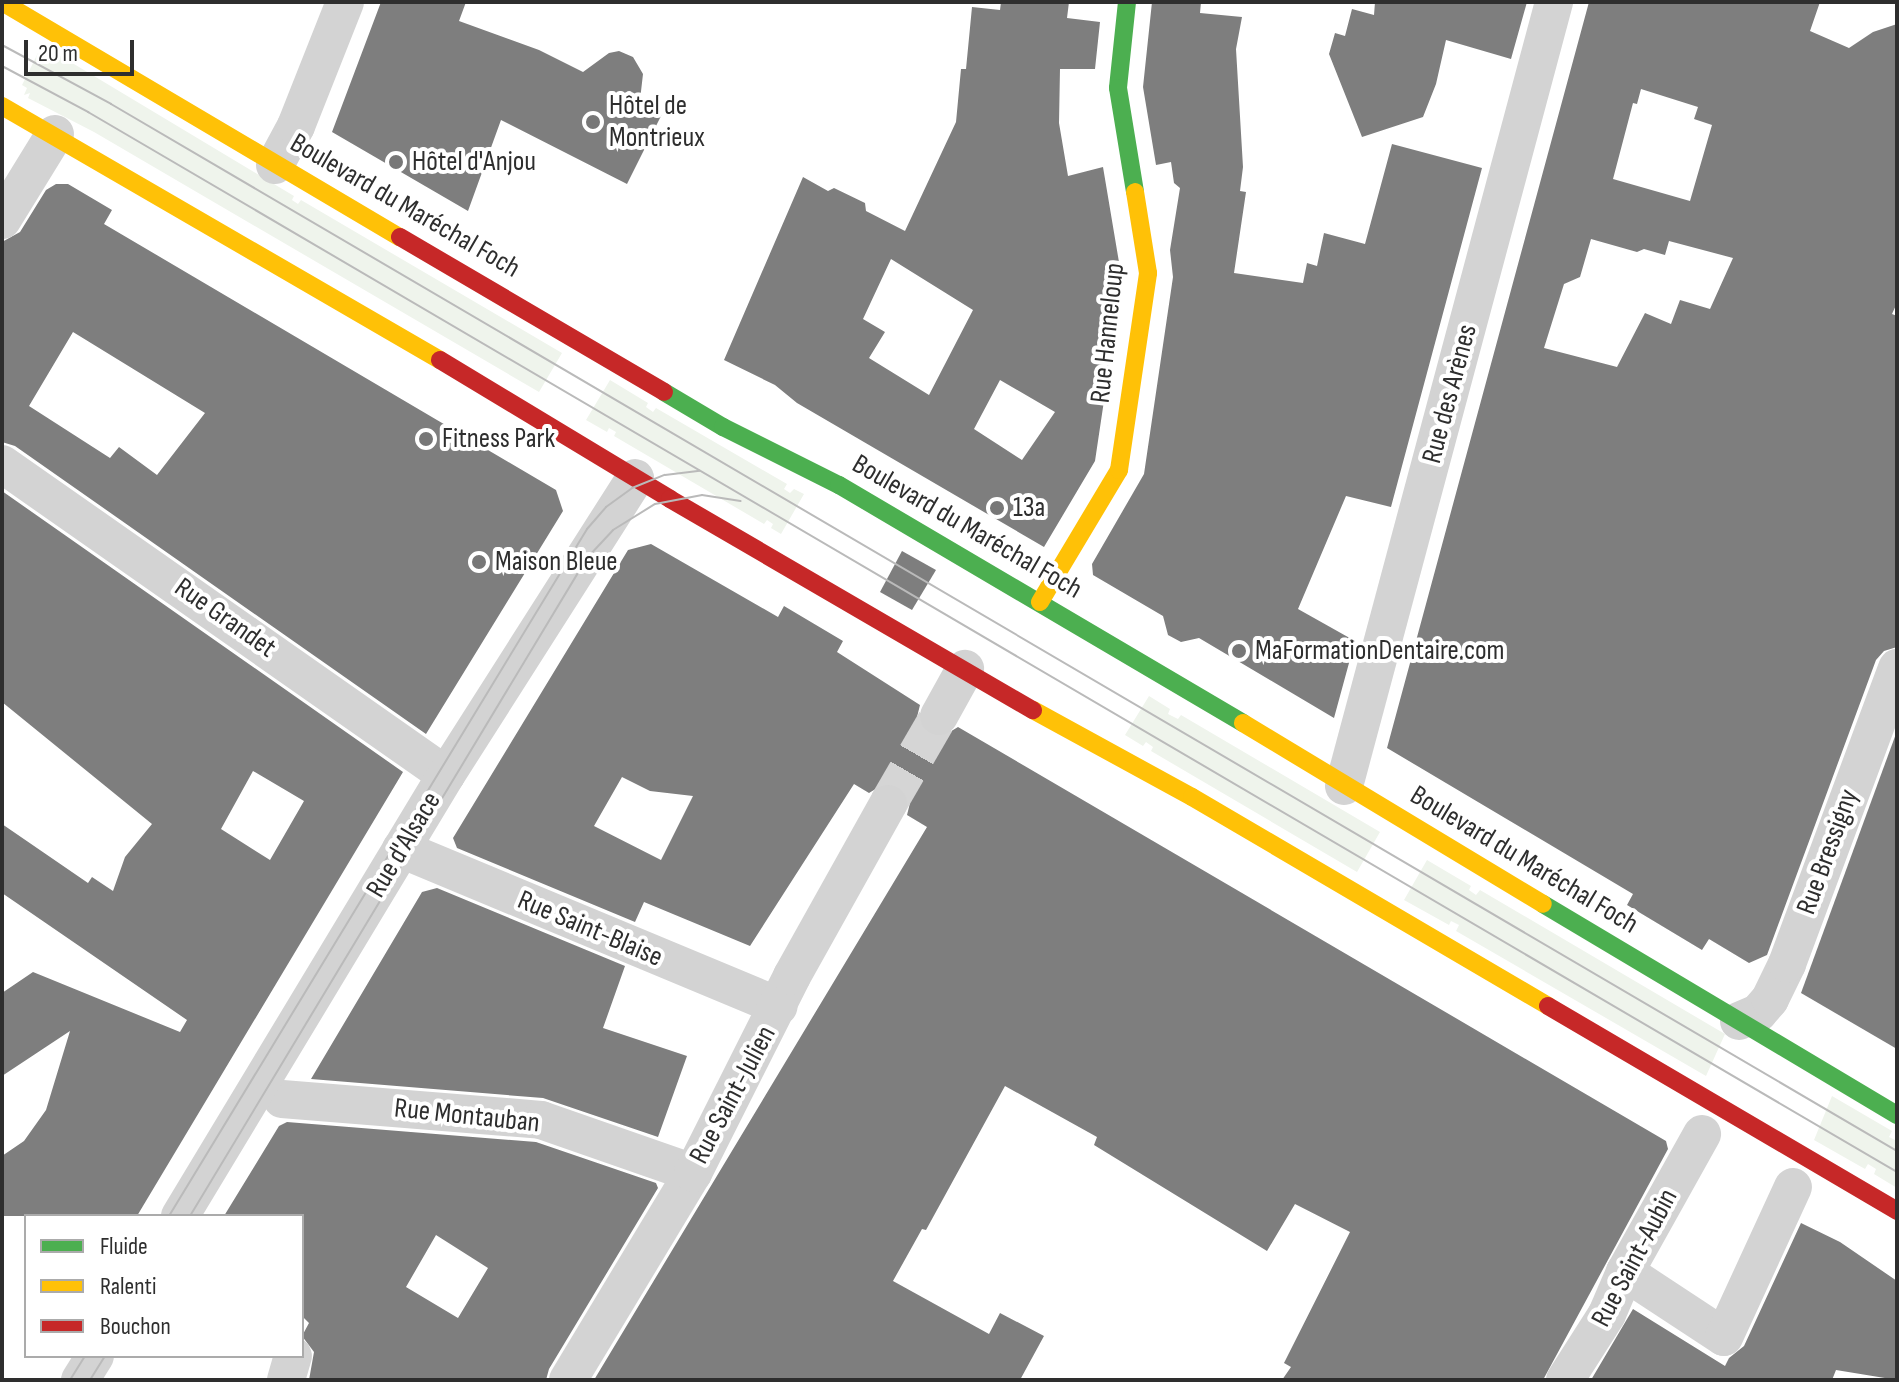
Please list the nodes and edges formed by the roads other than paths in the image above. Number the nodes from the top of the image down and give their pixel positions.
1 (2, 2) edge
2 (345, 2) edge
3 (1127, 2) edge
4 (1554, 2) edge
5 (2, 106) edge
6 (55, 134) junction
7 (275, 165) junction
8 (2, 220) edge
9 (2, 464) edge
10 (635, 478) junction
11 (1040, 602) junction
12 (1897, 668) edge
13 (965, 669) junction
14 (939, 716) tunnel mouth
15 (1888, 716) edge
16 (446, 775) junction
17 (1344, 786) junction
18 (888, 804) tunnel mouth
19 (401, 849) junction
20 (779, 1006) junction
21 (1739, 1021) junction
22 (282, 1099) dead end
23 (1897, 1115) edge
24 (1702, 1134) dead end
25 (693, 1173) junction
26 (1793, 1187) dead end
27 (1897, 1211) edge
28 (181, 1214) edge
29 (1625, 1272) junction
30 (94, 1358) edge
31 (292, 1358) edge
32 (80, 1380) edge
33 (286, 1380) edge
34 (568, 1380) edge
35 (1565, 1380) edge

1 - 7 main road, Boulevard du Maréchal Foch
2 - 7 street
3 - 11 main road, Rue Hanneloup
4 - 17 street, Rue des Arènes
5 - 6 main road
6 - 8 street
6 - 10 main road
7 - 11 main road, Boulevard du Maréchal Foch
9 - 16 street, Rue Grandet
10 - 13 main road
10 - 16 street, Rue d'Alsace
11 - 17 main road, Boulevard du Maréchal Foch
12 - 15 street, Rue Bressigny
13 - 14 street
13 - 27 main road
15 - 21 street, Rue Bressigny
16 - 19 street, Rue d'Alsace
17 - 21 main road, Boulevard du Maréchal Foch
18 - 20 street, Rue Saint-Julien
19 - 20 street, Rue Saint-Blaise
19 - 28 street, Rue d'Alsace
20 - 25 street, Rue Saint-Julien
21 - 23 main road, Boulevard du Maréchal Foch
22 - 25 street, Rue Montauban
24 - 29 street, Rue Saint-Aubin
25 - 34 street, Rue Saint-Julien
26 - 29 street
29 - 35 street, Rue Saint-Aubin
30 - 32 street
31 - 33 street

